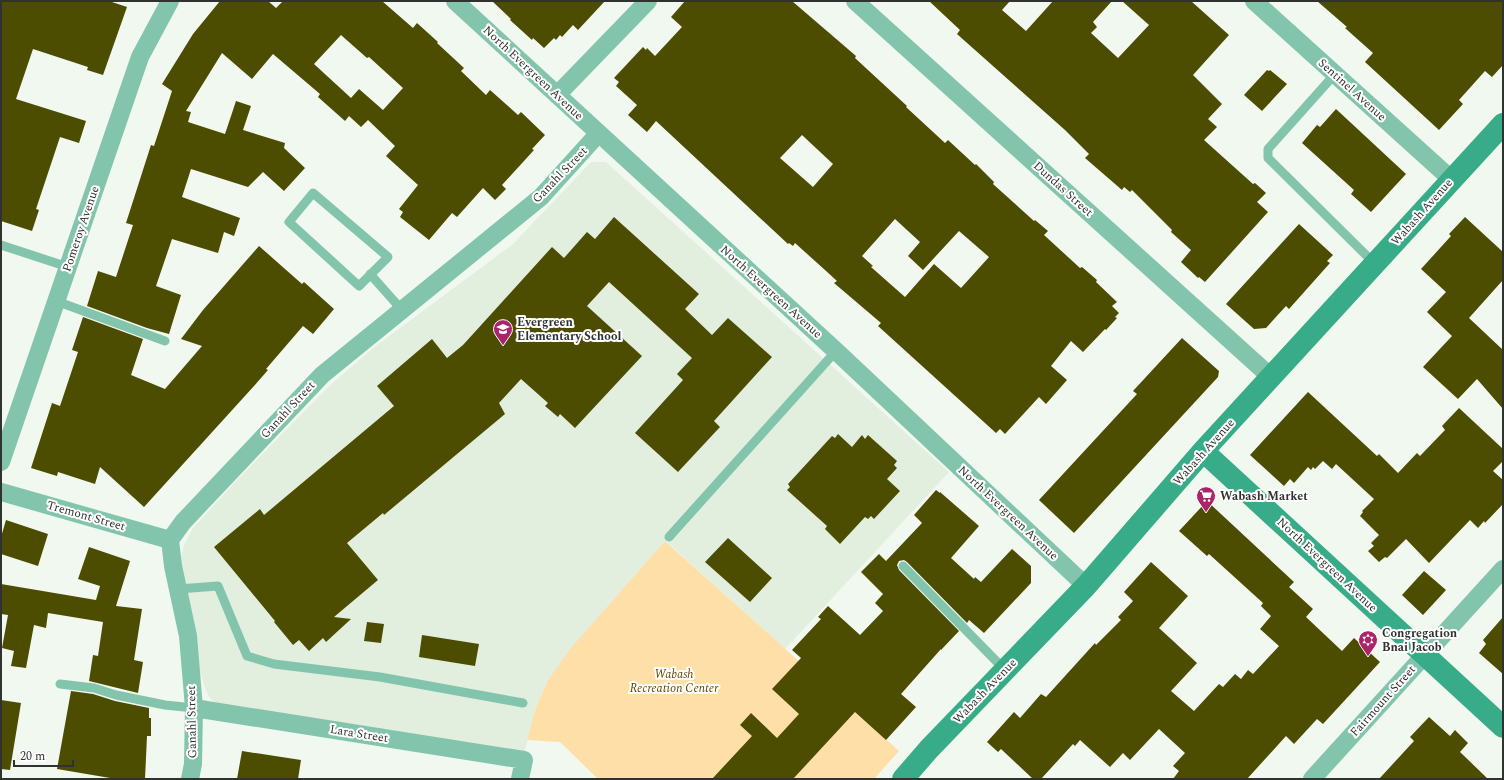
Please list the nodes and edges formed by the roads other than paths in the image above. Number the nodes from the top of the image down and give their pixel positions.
1 (170, 1) edge
2 (455, 1) edge
3 (648, 1) edge
4 (855, 1) edge
5 (1254, 1) edge
6 (1335, 74) junction
7 (557, 95) junction
8 (1503, 124) edge
9 (598, 134) junction
10 (1451, 179) junction
11 (1, 245) edge
12 (1375, 264) junction
13 (68, 267) junction
14 (370, 274) junction
15 (56, 301) junction
16 (402, 310) junction
17 (165, 341) dead end
18 (836, 351) junction
19 (1272, 378) junction
20 (1203, 451) junction
21 (1, 462) edge
22 (1, 492) edge
23 (669, 537) dead end
24 (170, 540) junction
25 (903, 566) dead end
26 (1503, 569) edge
27 (1086, 586) junction
28 (178, 589) junction
29 (1425, 655) junction
30 (1005, 670) junction
31 (60, 684) dead end
32 (523, 703) dead end
33 (194, 708) junction
34 (1503, 727) edge
35 (190, 779) edge
36 (520, 779) edge
37 (903, 779) edge
38 (1312, 779) edge

1 - 13 street, Pomeroy Avenue
2 - 7 street, North Evergreen Avenue
3 - 7 street
4 - 19 street, Dundas Street
5 - 6 street, Sentinel Avenue
6 - 10 street, Sentinel Avenue
6 - 12 lane
7 - 9 street, North Evergreen Avenue
8 - 10 street, Wabash Avenue
9 - 16 street, Ganahl Street
9 - 18 street, North Evergreen Avenue
10 - 12 street, Wabash Avenue
11 - 13 lane
12 - 19 street, Wabash Avenue
13 - 15 street, Pomeroy Avenue
14 - 14 lane
14 - 16 lane
15 - 17 lane
15 - 21 street, Pomeroy Avenue
16 - 24 street, Ganahl Street
18 - 23 lane
18 - 27 street, North Evergreen Avenue
19 - 20 street, Wabash Avenue
20 - 27 street, Wabash Avenue
20 - 29 street, North Evergreen Avenue
22 - 24 street, Tremont Street
24 - 28 street, Ganahl Street
25 - 30 lane
26 - 29 street, Fairmount Street
27 - 30 street, Wabash Avenue
28 - 32 lane
28 - 33 street, Ganahl Street
29 - 34 street, North Evergreen Avenue
29 - 38 street, Fairmount Street
30 - 37 street, Wabash Avenue
31 - 33 lane
33 - 35 street, Ganahl Street
33 - 36 street, Lara Street

